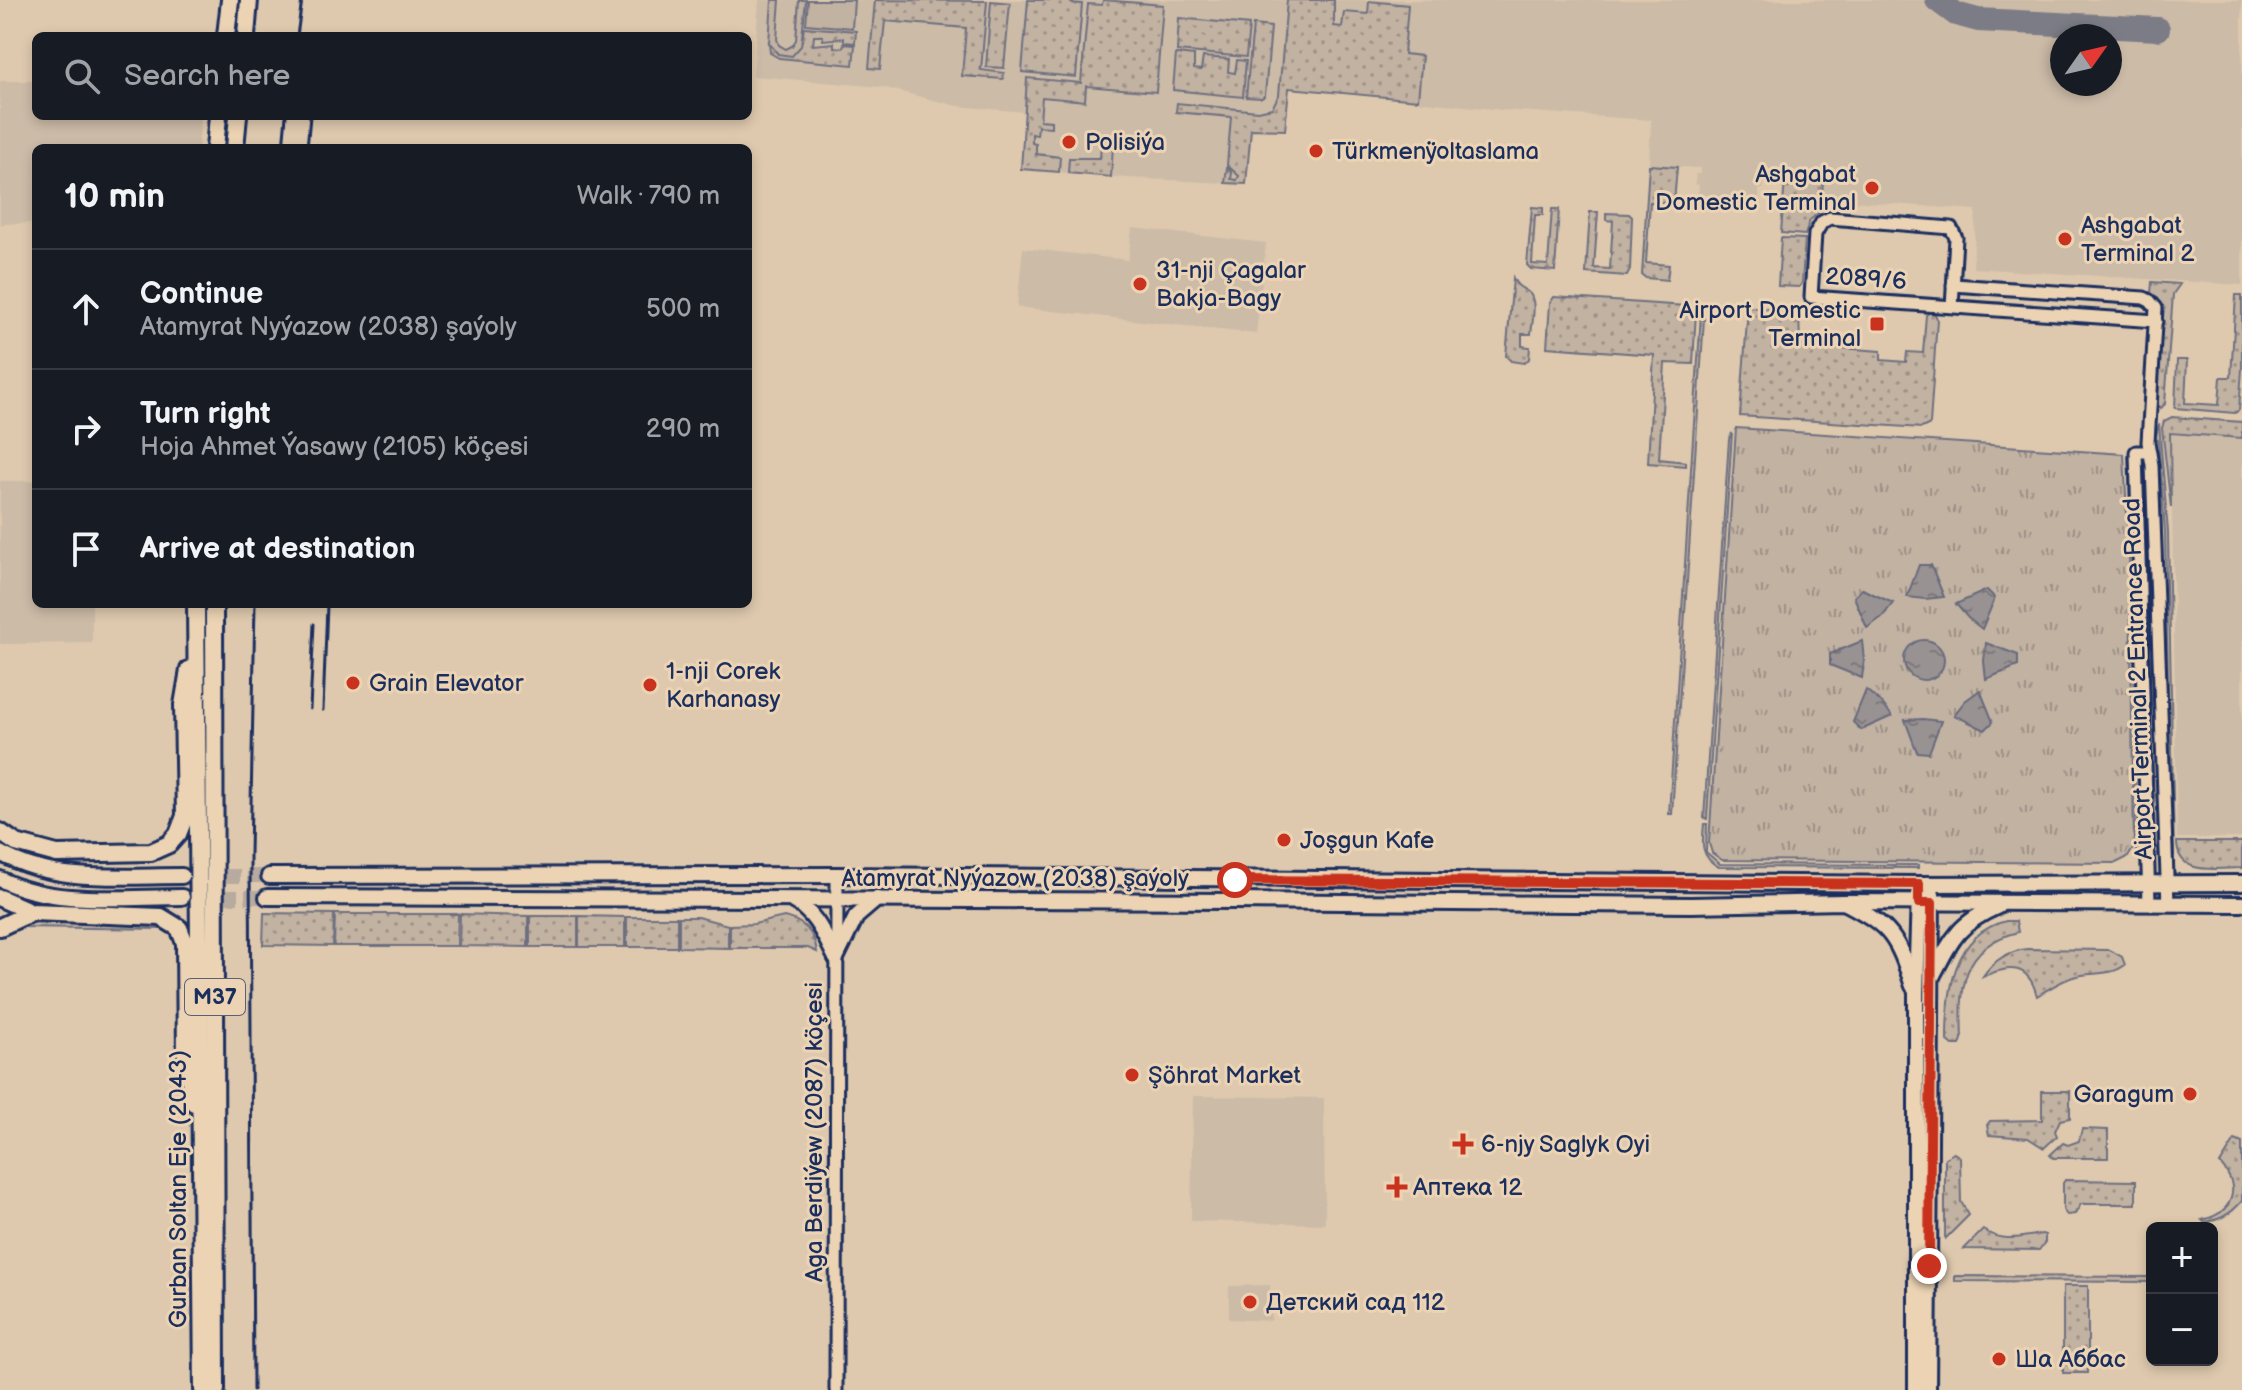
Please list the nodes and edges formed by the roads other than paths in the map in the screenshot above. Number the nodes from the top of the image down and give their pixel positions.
1 (230, 0) edge
2 (249, 0) edge
3 (226, 32) edge
4 (246, 32) edge
5 (218, 120) edge
6 (238, 120) edge
7 (215, 144) edge
8 (235, 144) edge
9 (1953, 285) junction
10 (1948, 306) junction
11 (2156, 321) junction
12 (2150, 452) junction
13 (196, 608) edge
14 (214, 608) edge
15 (196, 625) junction
16 (0, 832) edge
17 (0, 853) edge
18 (837, 875) junction
19 (182, 876) dead end
20 (269, 876) tunnel mouth
21 (0, 879) edge
22 (2150, 883) junction
23 (2242, 883) edge
24 (1926, 884) junction
25 (2167, 884) junction
26 (182, 897) tunnel mouth
27 (267, 897) tunnel mouth
28 (0, 898) edge
29 (789, 899) junction
30 (837, 899) junction
31 (877, 899) junction
32 (1844, 902) junction
33 (1926, 903) junction
34 (2149, 903) junction
35 (2002, 904) junction
36 (2168, 904) junction
37 (2242, 904) edge
38 (32, 912) junction
39 (0, 927) edge
40 (836, 958) junction
41 (1931, 979) junction
42 (1916, 993) junction
43 (203, 1156) junction
44 (203, 1390) edge
45 (216, 1390) edge
46 (836, 1390) edge
47 (1916, 1390) edge
48 (1928, 1390) edge

1 - 3 highway
2 - 4 highway
5 - 7 highway
6 - 8 highway
9 - 10 street
9 - 10 street, 2089/6
9 - 11 street
10 - 11 street, 2089/6
11 - 12 street, Airport Terminal 2 Entrance Road
12 - 22 street
12 - 25 street, Airport Terminal 2 Entrance Road
13 - 15 highway, Gurban Soltan Eje (2043) / M37
14 - 45 highway, Gurban Soltan Eje (2043) / M37
15 - 16 highway
15 - 43 highway, Gurban Soltan Eje (2043) / M37
17 - 19 main road
18 - 20 main road, Atamyrat Nyýazow (2038) şaýoly
18 - 24 main road, Atamyrat Nyýazow (2038) şaýoly
18 - 30 street, Aga Berdiýew (2087) köçesi
21 - 26 main road
22 - 24 main road, Atamyrat Nyýazow (2038) şaýoly
22 - 25 main road, Atamyrat Nyýazow (2038) şaýoly
22 - 34 street
23 - 25 main road, Atamyrat Nyýazow (2038) şaýoly
24 - 33 main road
25 - 36 street, Airport Terminal 2 Entrance Road
27 - 29 main road, Atamyrat Nyýazow (2038) şaýoly
28 - 38 highway
29 - 30 main road, Atamyrat Nyýazow (2038) şaýoly
29 - 40 main road
30 - 31 main road, Atamyrat Nyýazow (2038) şaýoly
30 - 40 street, Aga Berdiýew (2087) köçesi
31 - 32 main road, Atamyrat Nyýazow (2038) şaýoly
31 - 40 main road
32 - 33 main road, Atamyrat Nyýazow (2038) şaýoly
32 - 42 main road
33 - 35 main road, Atamyrat Nyýazow (2038) şaýoly
33 - 41 main road
33 - 42 main road
34 - 35 main road, Atamyrat Nyýazow (2038) şaýoly
34 - 36 main road, Atamyrat Nyýazow (2038) şaýoly
35 - 41 main road
36 - 37 main road, Atamyrat Nyýazow (2038) şaýoly
38 - 39 highway
38 - 43 highway
40 - 46 street, Aga Berdiýew (2087) köçesi
41 - 48 main road
42 - 47 main road
43 - 44 highway, Gurban Soltan Eje (2043) / M37

